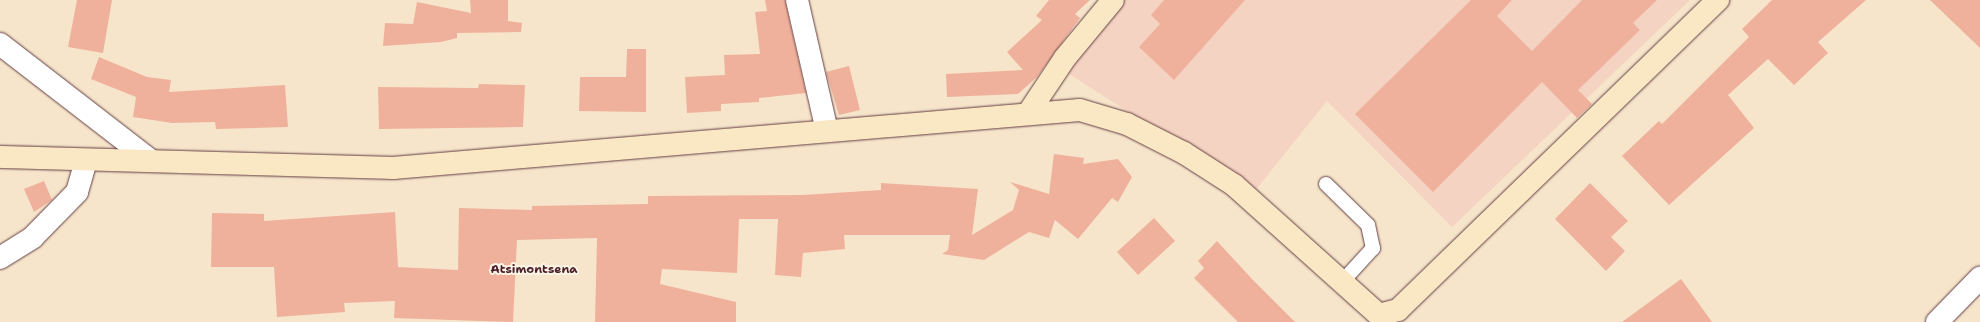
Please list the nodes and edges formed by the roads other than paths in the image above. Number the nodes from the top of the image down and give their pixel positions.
1 (797, 0) edge
2 (1113, 0) edge
3 (1718, 0) edge
4 (0, 44) edge
5 (1029, 112) junction
6 (828, 131) junction
7 (0, 157) edge
8 (150, 160) junction
9 (86, 161) junction
10 (1326, 184) dead end
11 (0, 258) edge
12 (1980, 278) edge
13 (1342, 283) junction
14 (1377, 318) edge
15 (1937, 322) edge

1 - 6 street
2 - 5 street
3 - 14 street
4 - 8 street
5 - 6 street
5 - 13 street
6 - 8 street
7 - 9 street
8 - 9 street
9 - 11 street
10 - 13 lane
12 - 15 street
13 - 14 street

